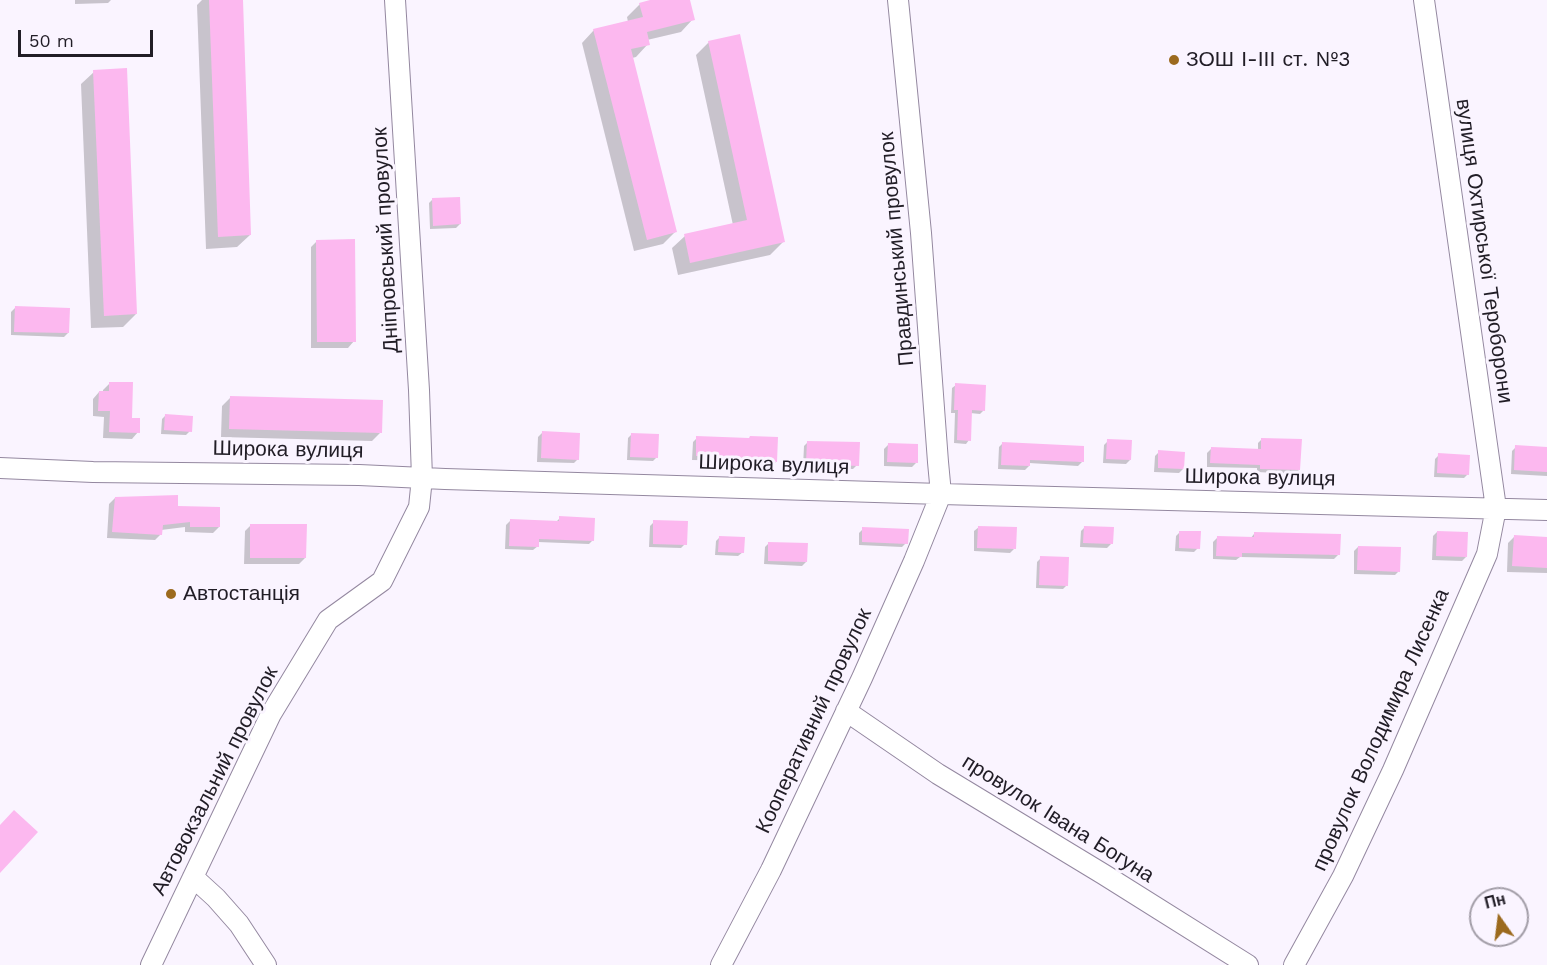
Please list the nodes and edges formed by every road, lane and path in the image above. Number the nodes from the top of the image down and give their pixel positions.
1 (395, 0) edge
2 (898, 0) edge
3 (1424, 0) edge
4 (0, 468) edge
5 (422, 478) junction
6 (942, 494) junction
7 (1496, 508) junction
8 (1547, 510) edge
9 (846, 711) junction
10 (193, 877) junction
11 (151, 965) edge
12 (266, 965) edge
13 (721, 965) edge
14 (1248, 965) edge
15 (1294, 965) edge

1 - 5 street, Дніпровський провулок
2 - 6 street, Правдинський провулок
3 - 7 street, вулиця Охтирської Тероборони
4 - 5 street, Широка вулиця
5 - 6 street, Широка вулиця
5 - 10 street, Автовокзальний провулок
6 - 7 street, Широка вулиця
6 - 9 street, Кооперативний провулок
7 - 8 street, Широка вулиця
7 - 15 street, провулок Володимира Лисенка
9 - 13 street, Кооперативний провулок
9 - 14 street, провулок Івана Богуна
10 - 11 street, Автовокзальний провулок
10 - 12 street

